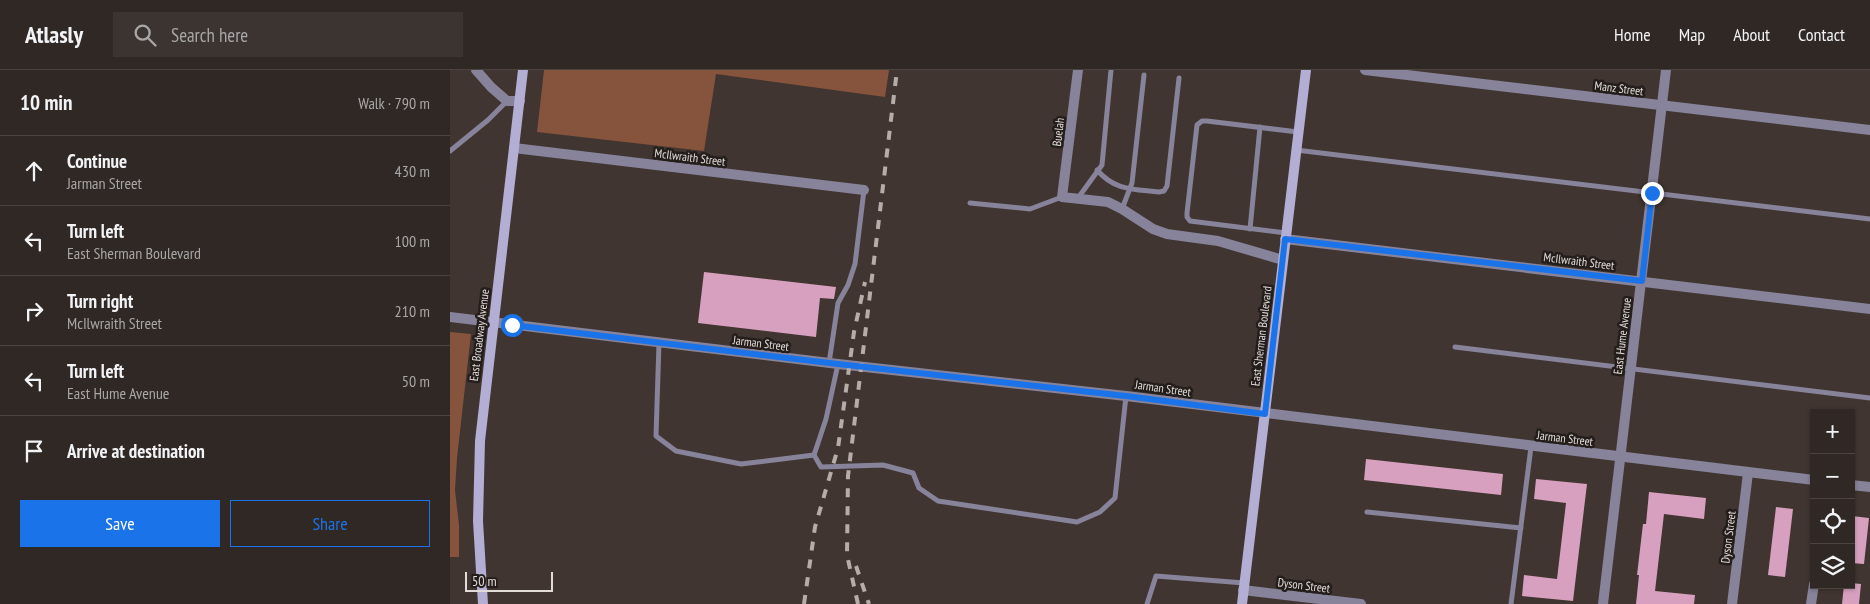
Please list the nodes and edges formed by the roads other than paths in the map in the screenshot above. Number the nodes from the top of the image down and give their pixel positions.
1 (476, 70) edge
2 (523, 70) edge
3 (1078, 70) edge
4 (1112, 70) edge
5 (1306, 70) edge
6 (1365, 70) edge
7 (1666, 70) edge
8 (1144, 75) dead end
9 (1179, 78) dead end
10 (507, 100) junction
11 (520, 100) junction
12 (1662, 106) junction
13 (1260, 127) junction
14 (1870, 130) edge
15 (1298, 132) junction
16 (514, 148) junction
17 (1296, 150) junction
18 (450, 151) edge
19 (1097, 170) junction
20 (1130, 189) junction
21 (864, 190) joint
22 (1652, 193) junction
23 (1062, 197) junction
24 (1078, 198) junction
25 (970, 203) dead end
26 (1122, 208) junction
27 (1870, 219) edge
28 (1250, 229) junction
29 (1286, 236) junction
30 (1283, 260) junction
31 (1642, 281) junction
32 (1870, 309) edge
33 (450, 317) edge
34 (493, 322) junction
35 (659, 343) junction
36 (1456, 346) dead end
37 (833, 364) junction
38 (1631, 368) junction
39 (1126, 396) junction
40 (1870, 398) edge
41 (1265, 414) junction
42 (1531, 447) junction
43 (814, 455) junction
44 (1621, 458) junction
45 (1748, 473) junction
46 (1810, 480) edge
47 (1855, 485) edge
48 (1870, 487) edge
49 (1366, 512) dead end
50 (1521, 528) junction
51 (1244, 586) junction
52 (1813, 589) edge
53 (483, 604) edge
54 (1147, 604) edge
55 (1242, 604) edge
56 (1361, 604) edge
57 (1511, 604) edge
58 (1603, 604) edge
59 (1732, 604) edge
60 (1811, 604) edge

1 - 10 street
2 - 11 street, East Broadway Avenue
3 - 23 street, Buelah
4 - 19 lane
5 - 15 street, East Sherman Boulevard
6 - 12 street, Manz Street
7 - 12 street, East Hume Avenue
8 - 20 lane
9 - 20 lane
10 - 11 street
10 - 18 lane
11 - 16 street, East Broadway Avenue
12 - 14 street, Manz Street
12 - 22 street, East Hume Avenue
13 - 15 lane
13 - 28 lane
13 - 28 lane
15 - 17 street, East Sherman Boulevard
16 - 21 street, McIlwraith Street
16 - 34 street, East Broadway Avenue
17 - 22 lane
17 - 29 street, East Sherman Boulevard
19 - 20 lane
19 - 24 lane
20 - 26 lane
21 - 37 lane
22 - 27 lane
22 - 31 street, East Hume Avenue
23 - 24 street
23 - 25 lane
24 - 26 street
26 - 30 street
28 - 29 lane
29 - 30 street, East Sherman Boulevard
29 - 31 street, McIlwraith Street
30 - 41 street, East Sherman Boulevard
31 - 32 street, McIlwraith Street
31 - 38 street, East Hume Avenue
33 - 34 street, Jarman Street
34 - 35 street, Jarman Street
34 - 53 street, East Broadway Avenue
35 - 37 street, Jarman Street
35 - 43 lane
36 - 38 lane
37 - 39 street, Jarman Street
37 - 43 lane
38 - 40 lane
38 - 44 street, East Hume Avenue
39 - 41 street, Jarman Street
39 - 43 lane
41 - 42 street, Jarman Street
41 - 51 street, East Sherman Boulevard
42 - 44 street, Jarman Street
42 - 50 lane
44 - 45 street, Jarman Street
44 - 58 street, East Hume Avenue
45 - 46 street, Jarman Street
45 - 59 street, Dyson Street
47 - 48 street
49 - 50 lane
50 - 57 lane
51 - 54 lane
51 - 55 street, East Sherman Boulevard
51 - 56 street, Dyson Street
52 - 60 street

